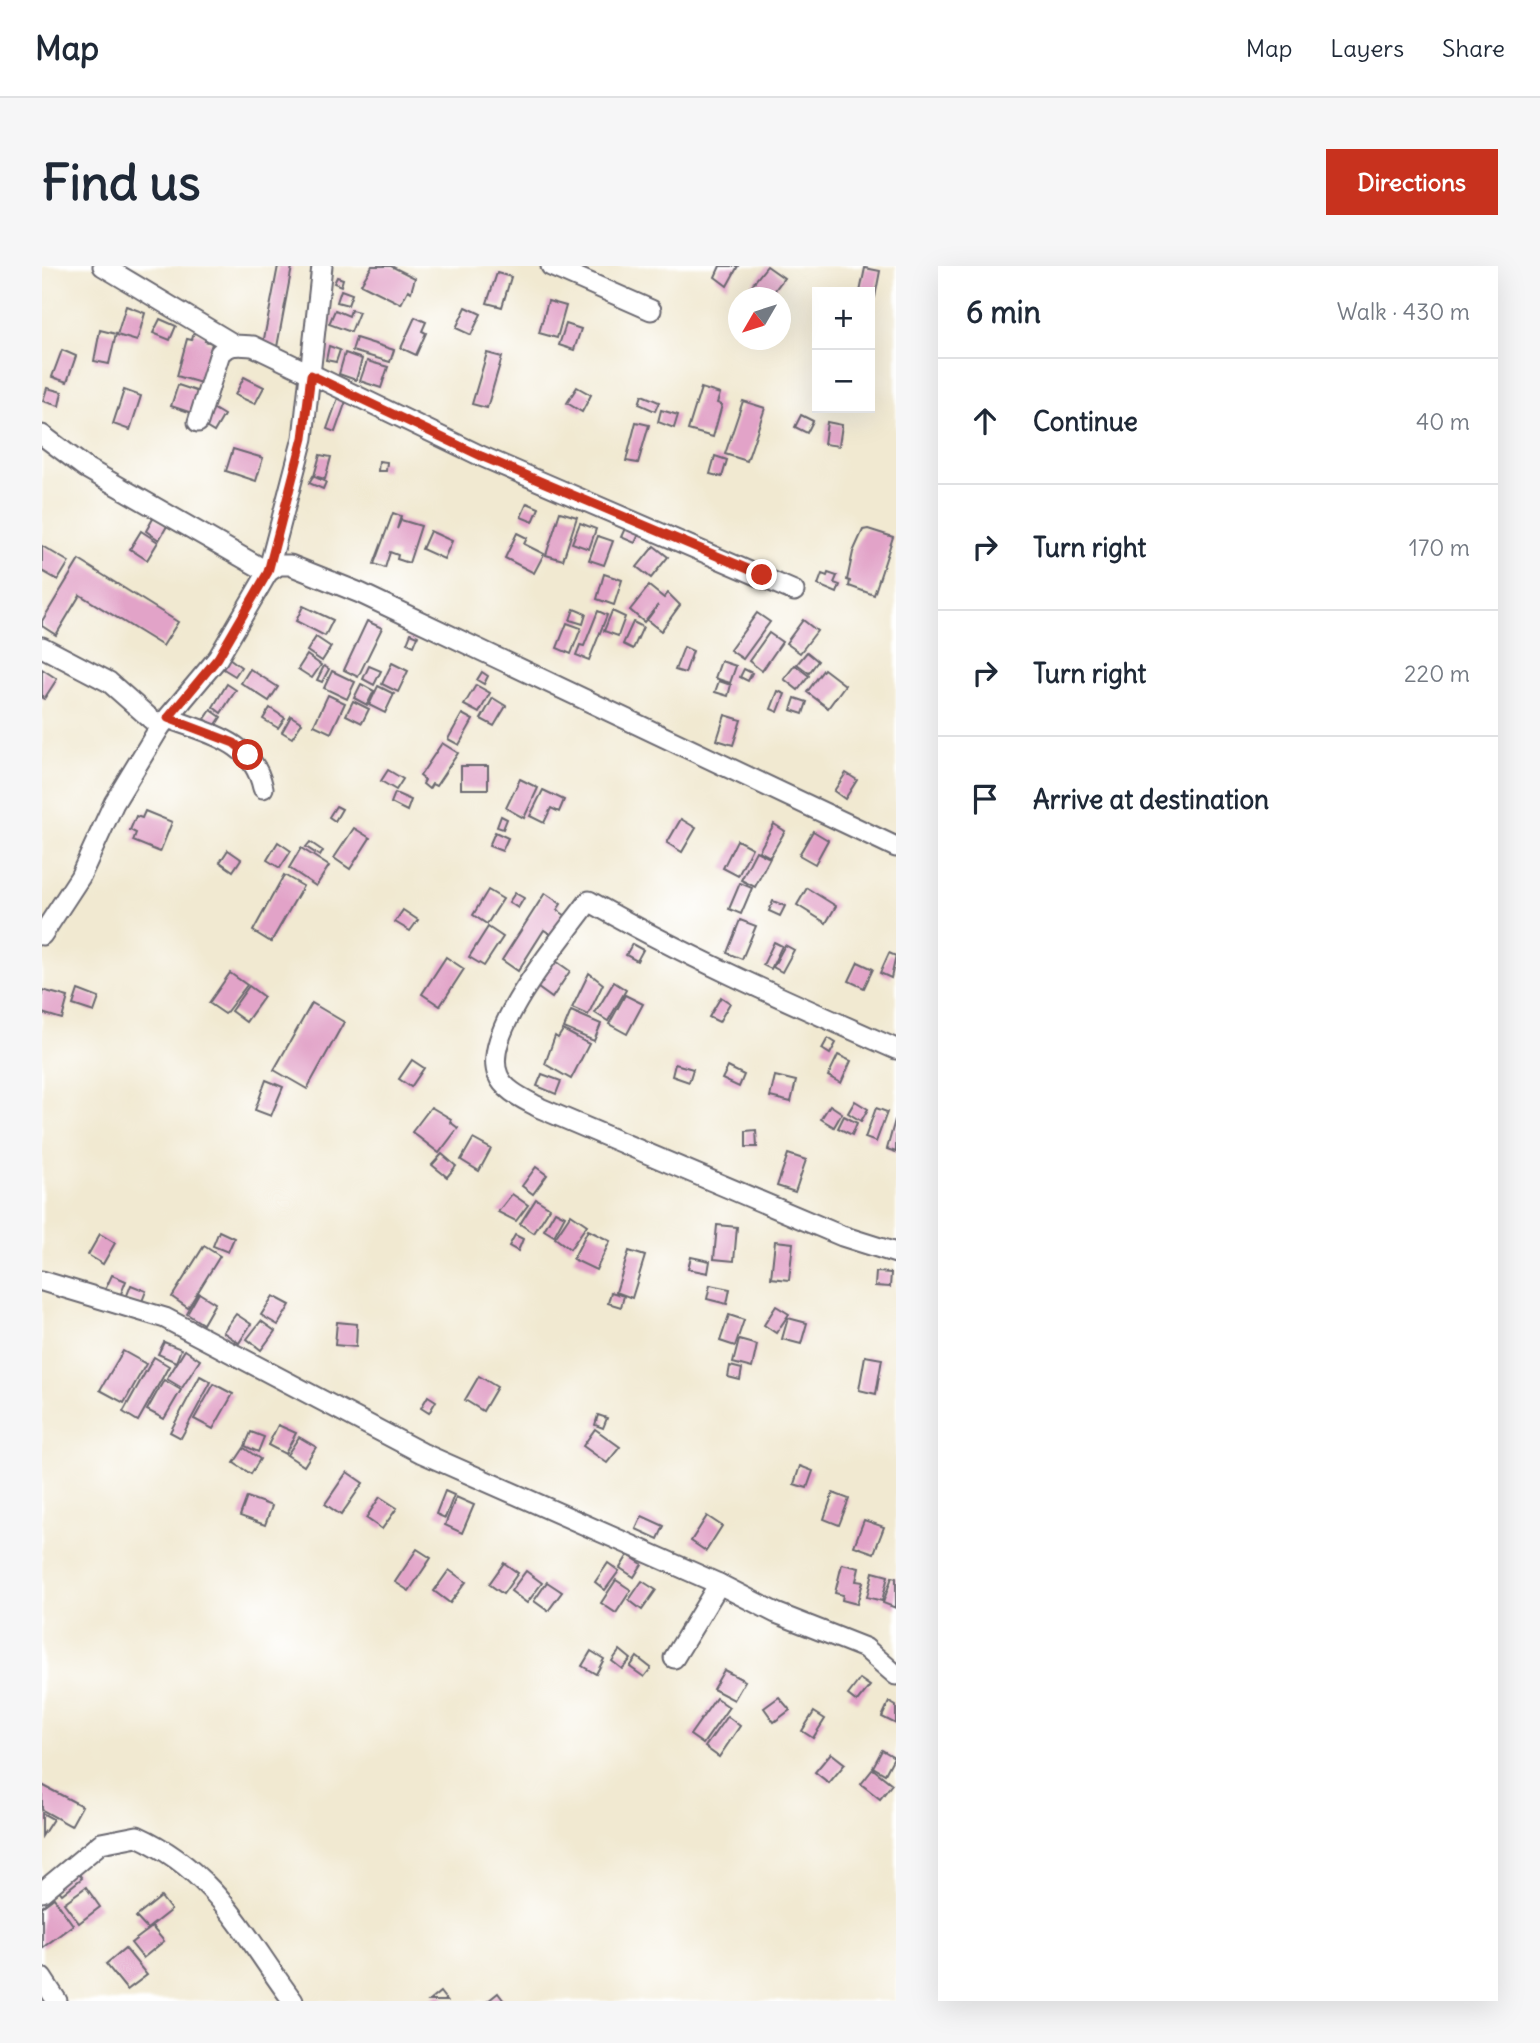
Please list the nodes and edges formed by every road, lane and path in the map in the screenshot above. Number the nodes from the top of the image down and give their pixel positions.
1 (103, 266) edge
2 (322, 266) edge
3 (551, 266) edge
4 (651, 310) dead end
5 (234, 345) junction
6 (311, 375) junction
7 (198, 422) dead end
8 (42, 435) edge
9 (268, 572) junction
10 (794, 591) dead end
11 (42, 647) edge
12 (164, 722) junction
13 (263, 788) dead end
14 (896, 847) edge
15 (42, 935) edge
16 (896, 1049) edge
17 (896, 1253) edge
18 (42, 1281) edge
19 (719, 1584) junction
20 (674, 1658) dead end
21 (896, 1675) edge
22 (42, 1892) edge
23 (42, 1978) edge
24 (57, 2001) edge
25 (293, 2001) edge

1 - 5 street
2 - 6 street
3 - 4 street
5 - 6 street
5 - 7 street
6 - 9 street
6 - 10 street
8 - 9 street
9 - 12 street
9 - 14 street
11 - 12 street
12 - 13 street
12 - 15 street
16 - 17 street
18 - 19 street
19 - 20 street
19 - 21 street
22 - 25 street
23 - 24 street

